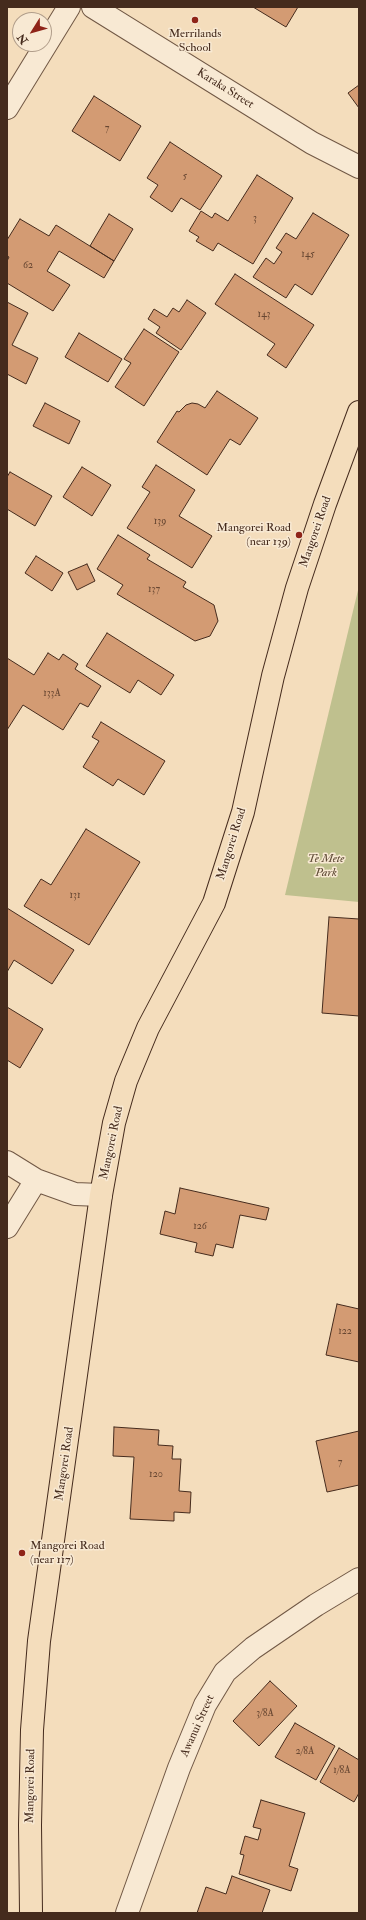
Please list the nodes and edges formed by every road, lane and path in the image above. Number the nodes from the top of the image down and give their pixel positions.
1 (69, 7) edge
2 (93, 7) edge
3 (7, 108) edge
4 (359, 167) edge
5 (359, 412) edge
6 (7, 1162) edge
7 (36, 1180) junction
8 (101, 1195) junction
9 (7, 1227) edge
10 (359, 1579) edge
11 (31, 1913) edge
12 (127, 1913) edge

1 - 3 street
2 - 4 street, Karaka Street
5 - 8 main road, Mangorei Road
6 - 7 street
7 - 8 street
7 - 9 street
8 - 11 main road, Mangorei Road
10 - 12 street, Awanui Street

